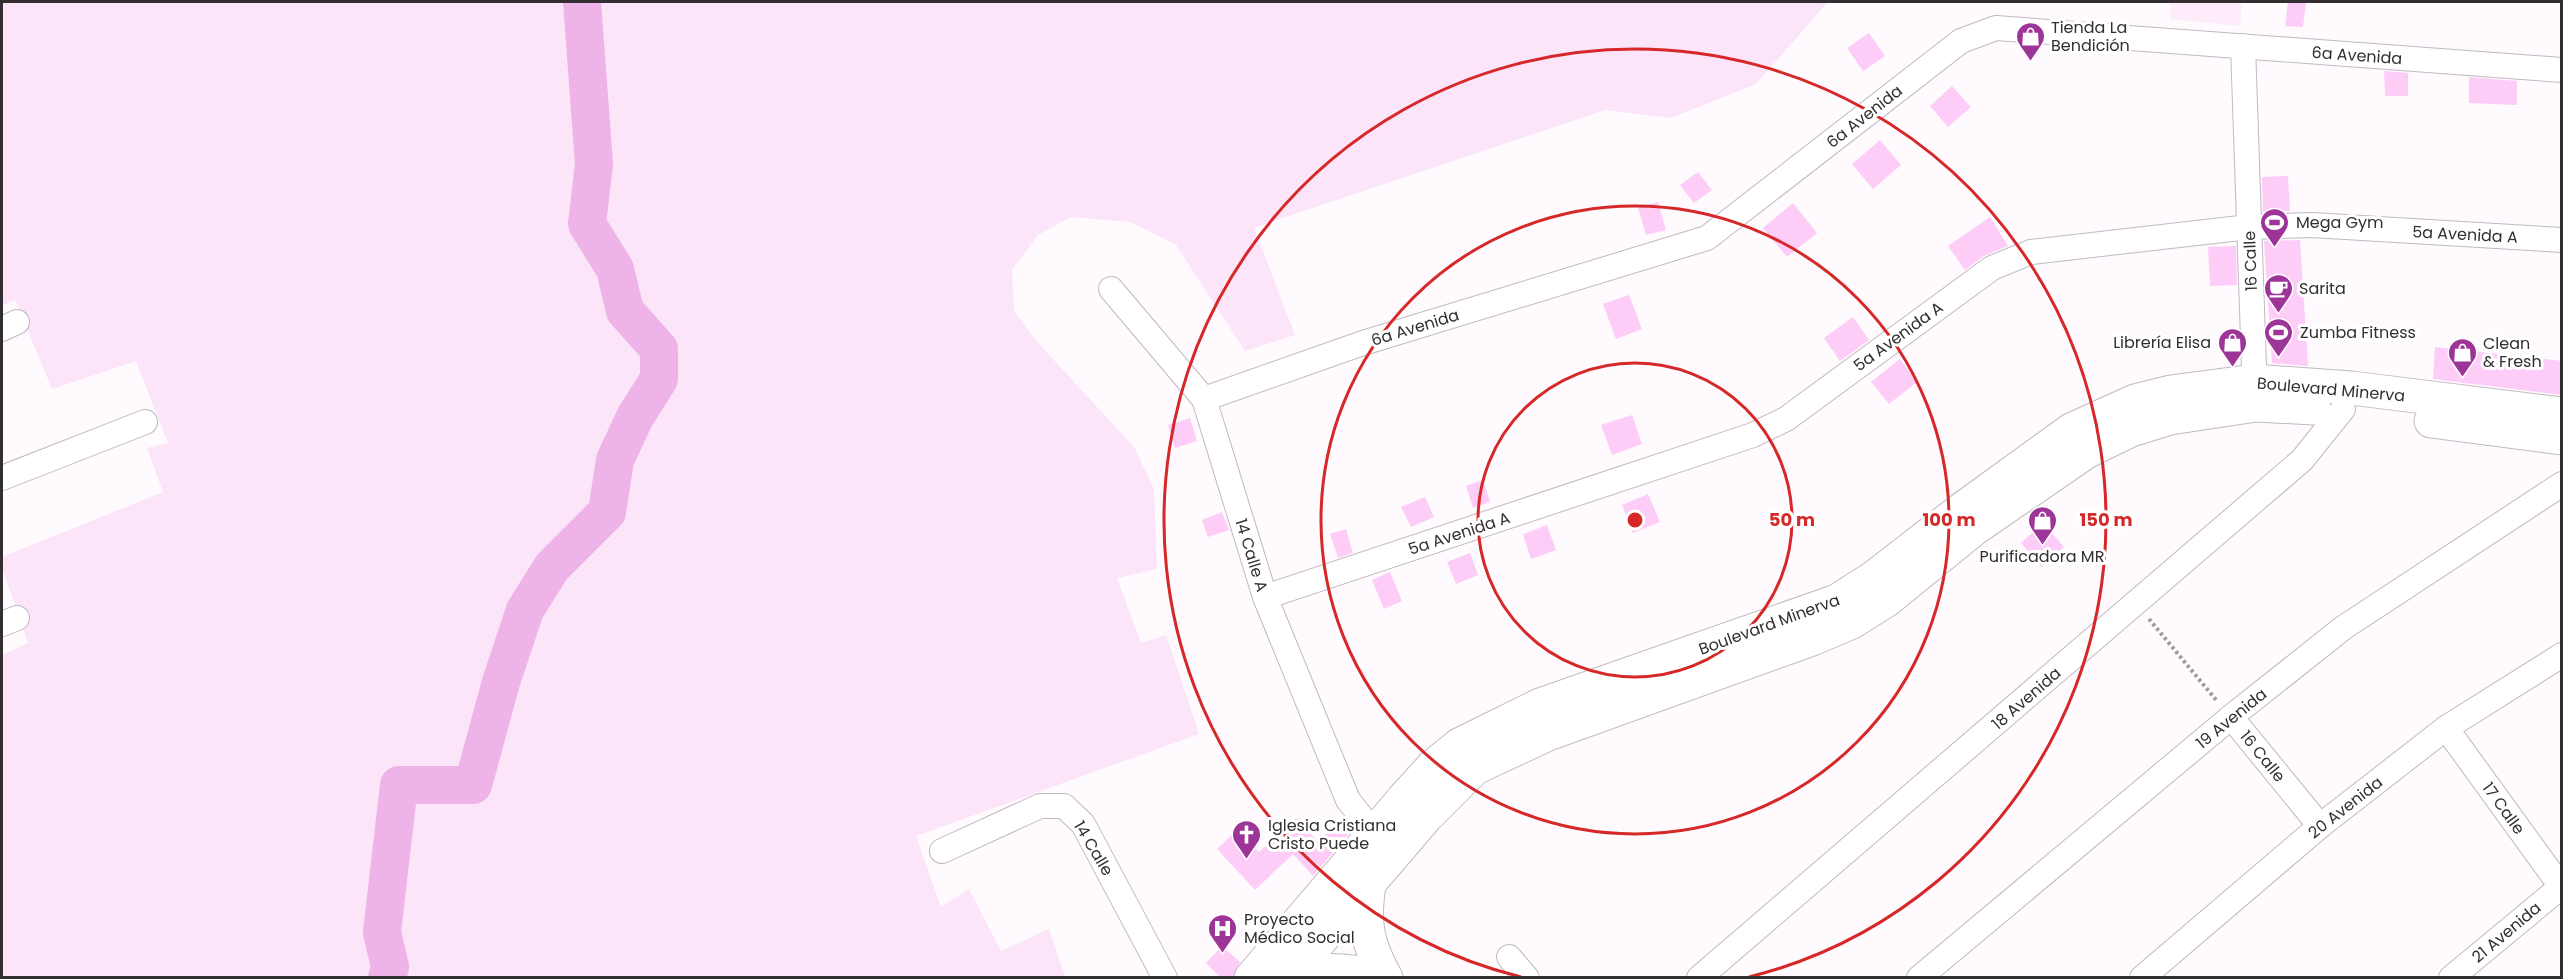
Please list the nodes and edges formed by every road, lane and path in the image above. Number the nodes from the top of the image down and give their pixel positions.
1 (2243, 46) junction
2 (2562, 70) edge
3 (2249, 227) junction
4 (2562, 240) edge
5 (1111, 289) dead end
6 (2255, 393) junction
7 (1204, 399) junction
8 (2343, 409) junction
9 (2562, 414) edge
10 (145, 422) dead end
11 (2562, 438) edge
12 (2, 478) edge
13 (2562, 484) edge
14 (1265, 597) junction
15 (2136, 604) junction
16 (2562, 655) edge
17 (2231, 717) junction
18 (2446, 728) junction
19 (2320, 826) junction
20 (1375, 834) junction
21 (942, 851) dead end
22 (1369, 885) junction
23 (2561, 887) edge
24 (1509, 957) dead end
25 (1290, 976) edge
26 (1165, 978) edge
27 (1251, 978) edge
28 (1384, 978) edge
29 (1527, 978) edge
30 (1699, 978) edge
31 (1919, 978) edge
32 (2142, 978) edge
33 (2451, 978) edge

1 - 2 street, 6a Avenida
1 - 3 street, 16 Calle
1 - 7 street, 6a Avenida
3 - 4 street, 5a Avenida A
3 - 6 street, 16 Calle
3 - 14 street, 5a Avenida A
5 - 7 street, 14 Calle A
6 - 8 street, Boulevard Minerva
6 - 9 street, Boulevard Minerva
6 - 20 street, Boulevard Minerva
6 - 22 street, Boulevard Minerva
7 - 14 street, 14 Calle A
8 - 11 street, Boulevard Minerva
8 - 15 street, 18 Avenida
10 - 12 street
13 - 17 street, 19 Avenida
14 - 20 street, 14 Calle A
15 - 17 path, 16 Calle
15 - 30 street, 18 Avenida
16 - 18 street, 20 Avenida
17 - 19 street, 16 Calle
17 - 31 street, 19 Avenida
18 - 19 street, 20 Avenida
18 - 23 street, 17 Calle
19 - 32 street, 20 Avenida
20 - 27 street, Boulevard Minerva
21 - 26 street, 14 Calle
22 - 25 street, Boulevard Minerva
22 - 28 street
23 - 33 street, 21 Avenida
24 - 29 street
25 - 28 street

